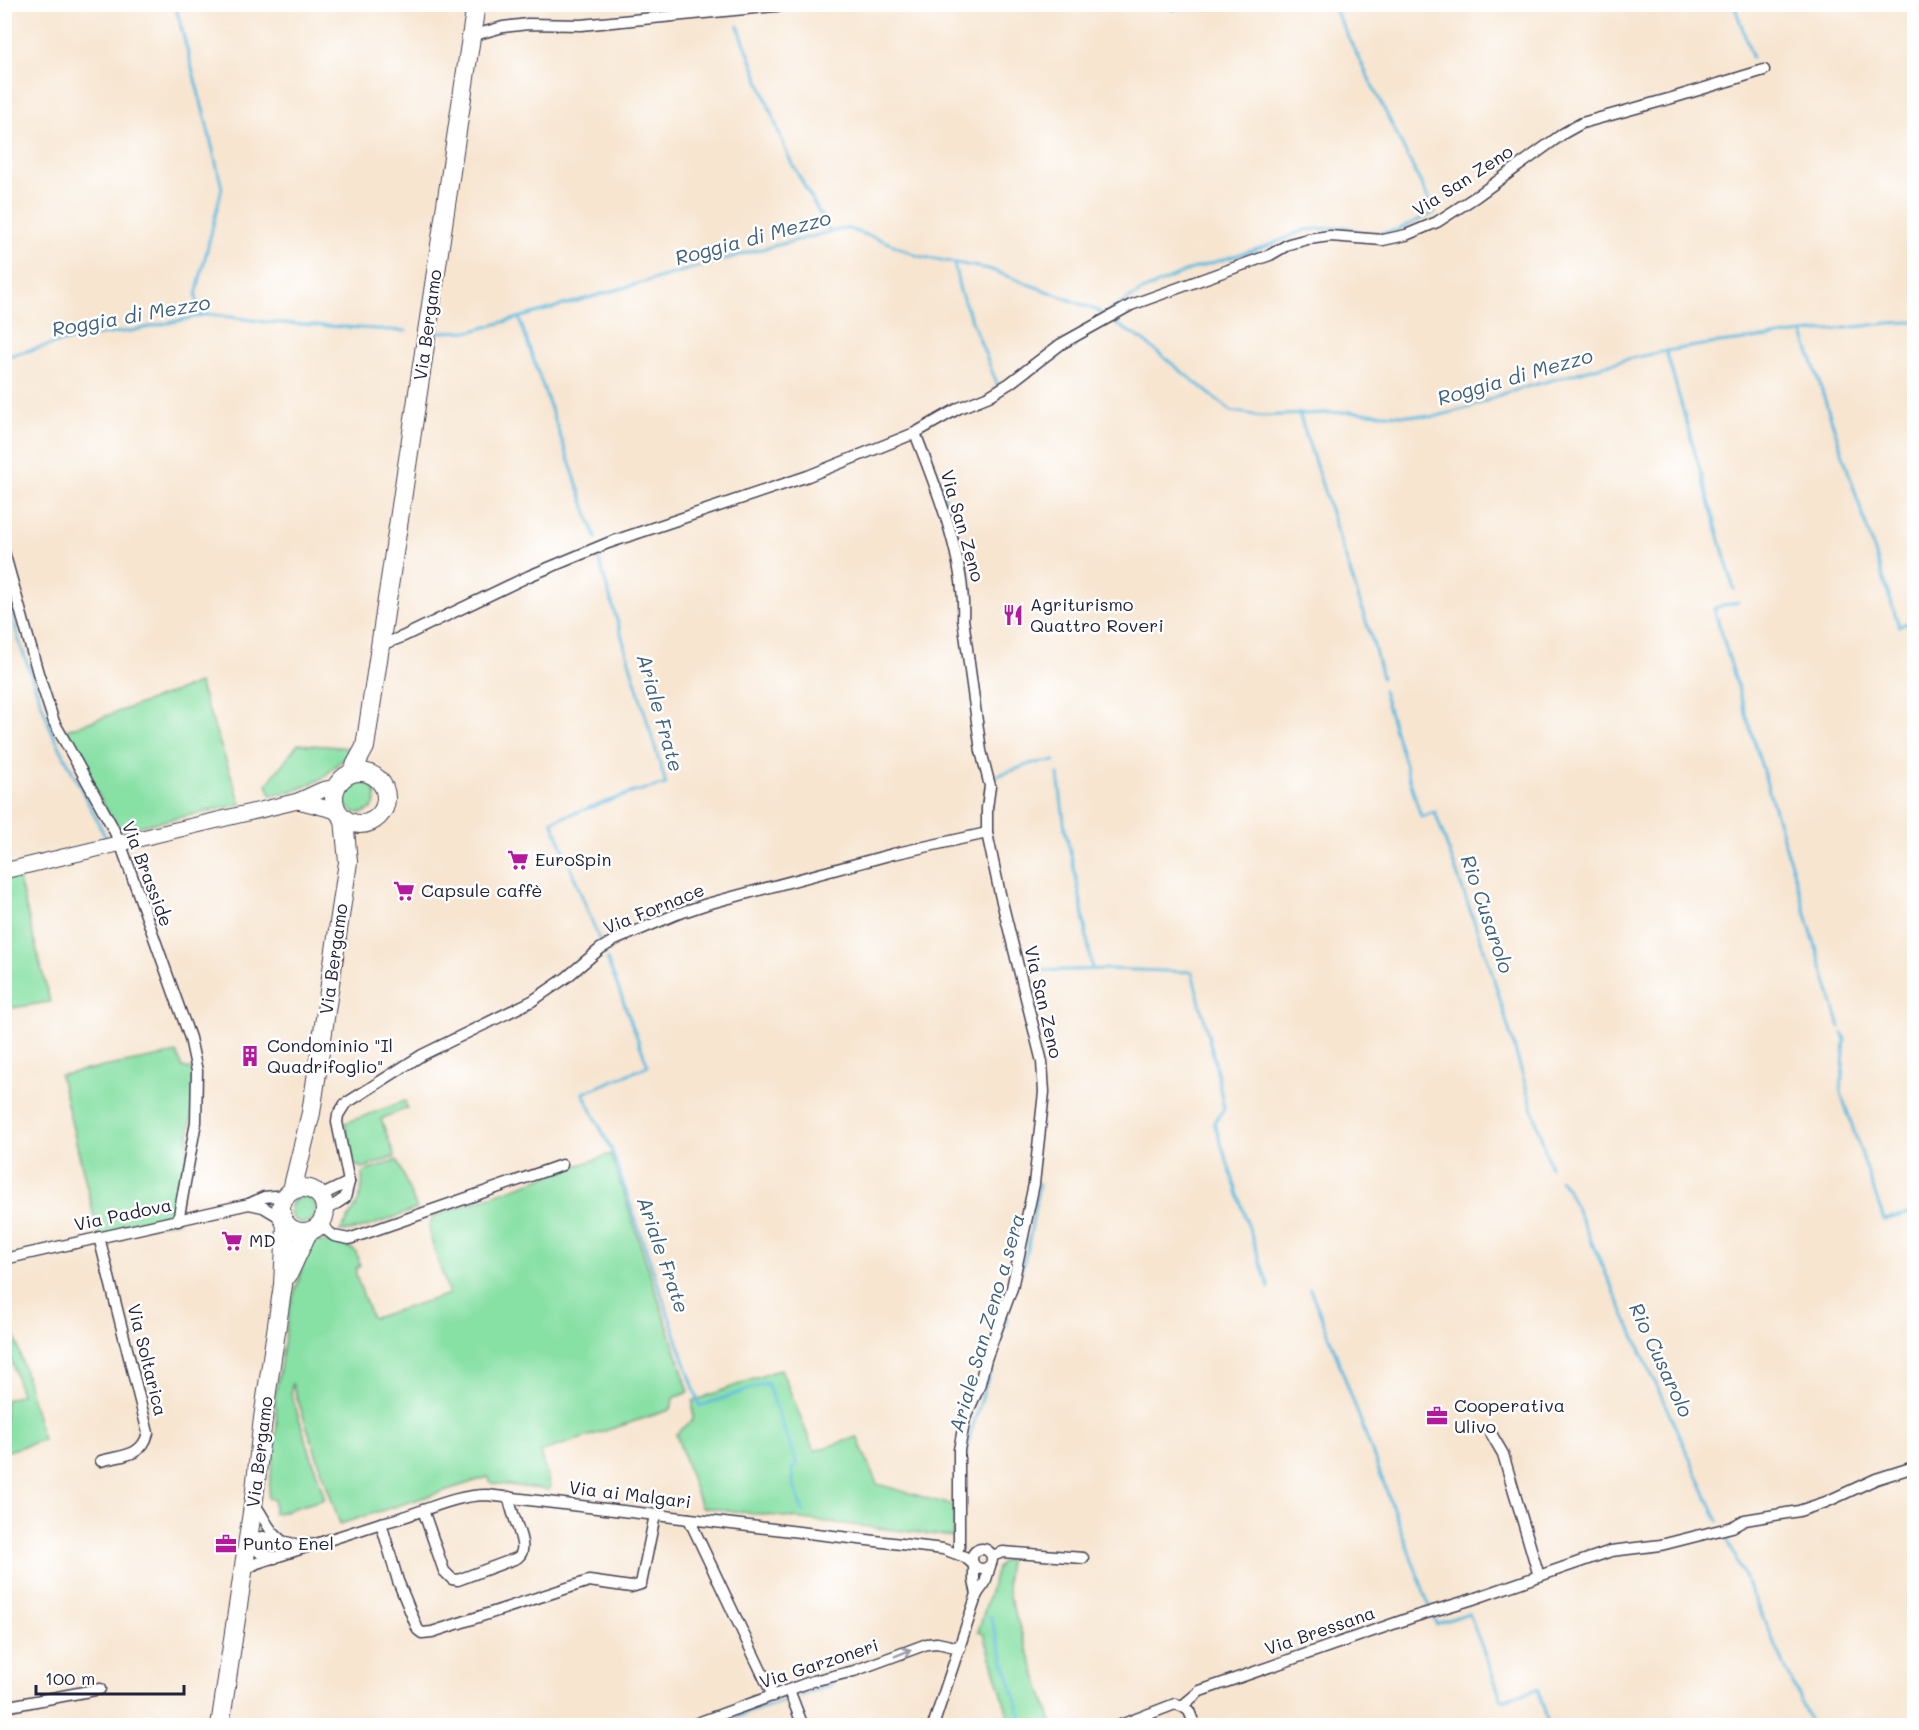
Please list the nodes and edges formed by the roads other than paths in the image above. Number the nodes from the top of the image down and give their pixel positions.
1 (476, 4) edge
2 (796, 4) edge
3 (687, 10) edge
4 (471, 36) junction
5 (1764, 70) dead end
6 (915, 433) junction
7 (4, 552) edge
8 (381, 645) junction
9 (365, 747) junction
10 (351, 773) junction
11 (374, 776) junction
12 (335, 787) junction
13 (298, 801) junction
14 (347, 818) junction
15 (987, 833) junction
16 (119, 844) junction
17 (4, 871) edge
18 (308, 1128) junction
19 (562, 1165) dead end
20 (349, 1182) junction
21 (289, 1192) junction
22 (249, 1204) junction
23 (317, 1210) junction
24 (178, 1221) junction
25 (284, 1222) junction
26 (99, 1237) junction
27 (4, 1259) edge
28 (283, 1285) junction
29 (1489, 1430) dead end
30 (101, 1461) dead end
31 (1914, 1467) edge
32 (509, 1497) junction
33 (253, 1503) junction
34 (423, 1510) junction
35 (655, 1515) junction
36 (689, 1519) junction
37 (381, 1522) junction
38 (248, 1539) junction
39 (283, 1541) junction
40 (320, 1543) junction
41 (959, 1547) junction
42 (943, 1549) junction
43 (976, 1551) junction
44 (275, 1558) junction
45 (1083, 1558) dead end
46 (991, 1561) junction
47 (974, 1565) junction
48 (243, 1571) junction
49 (1539, 1576) junction
50 (977, 1594) junction
51 (960, 1648) junction
52 (100, 1689) dead end
53 (789, 1690) junction
54 (773, 1696) junction
55 (1182, 1706) junction
56 (4, 1707) edge
57 (220, 1725) edge
58 (689, 1725) edge
59 (803, 1725) edge
60 (933, 1725) edge
61 (1118, 1725) edge
62 (1196, 1725) edge

1 - 4 main road, Via Bergamo
2 - 3 street
3 - 4 street
4 - 8 main road, Via Bergamo
5 - 6 street, Via San Zeno
6 - 8 street
6 - 15 street, Via San Zeno
7 - 16 street, Via Brasside
8 - 9 main road, Via Bergamo
9 - 10 main road, Via Bergamo
9 - 11 main road, Via Bergamo
10 - 11 main road
10 - 12 main road, Via Bergamo
11 - 14 main road, Via Bergamo
12 - 13 street
12 - 14 main road, Via Bergamo
13 - 14 street
13 - 16 street
14 - 18 main road, Via Bergamo
15 - 20 street, Via Fornace
15 - 41 street, Via San Zeno
16 - 17 street
16 - 24 street, Via Brasside
18 - 21 main road, Via Bergamo
18 - 23 main road, Via Bergamo
19 - 23 street
20 - 23 street
20 - 23 street
21 - 22 street, Via Padova
21 - 23 main road
21 - 25 main road, Via Bergamo
22 - 24 street, Via Padova
22 - 25 street
23 - 25 main road
23 - 28 main road, Via Bergamo
24 - 26 street, Via Padova
25 - 28 main road, Via Bergamo
26 - 27 street, Via Padova
26 - 30 street, Via Soltarica
28 - 33 main road, Via Bergamo
29 - 49 street
31 - 49 street, Via Bressana
32 - 34 street, Via ai Malgari
32 - 34 street
32 - 35 street, Via ai Malgari
33 - 38 main road, Via Bergamo
33 - 39 street
34 - 37 street, Via ai Malgari
35 - 36 street, Via ai Malgari
35 - 37 street
36 - 42 street, Via ai Malgari
36 - 54 street
37 - 40 street, Via ai Malgari
38 - 39 street, Via ai Malgari
38 - 44 street
38 - 48 main road, Via Bergamo
39 - 40 street, Via ai Malgari
40 - 44 street, Via ai Malgari
41 - 42 street
41 - 43 street
42 - 47 street
43 - 46 street
43 - 47 street
44 - 48 street, Via ai Malgari
45 - 46 street
46 - 47 street
46 - 50 street
47 - 50 street
48 - 57 main road, Via Bergamo
49 - 55 street, Via Bressana
50 - 51 street
53 -> 51 street, Via Garzoneri
51 - 60 street
52 - 56 street
53 - 54 street, Via Garzoneri
53 - 59 street
54 - 58 street, Via Garzoneri
55 - 61 street, Via Bressana
55 - 62 street

